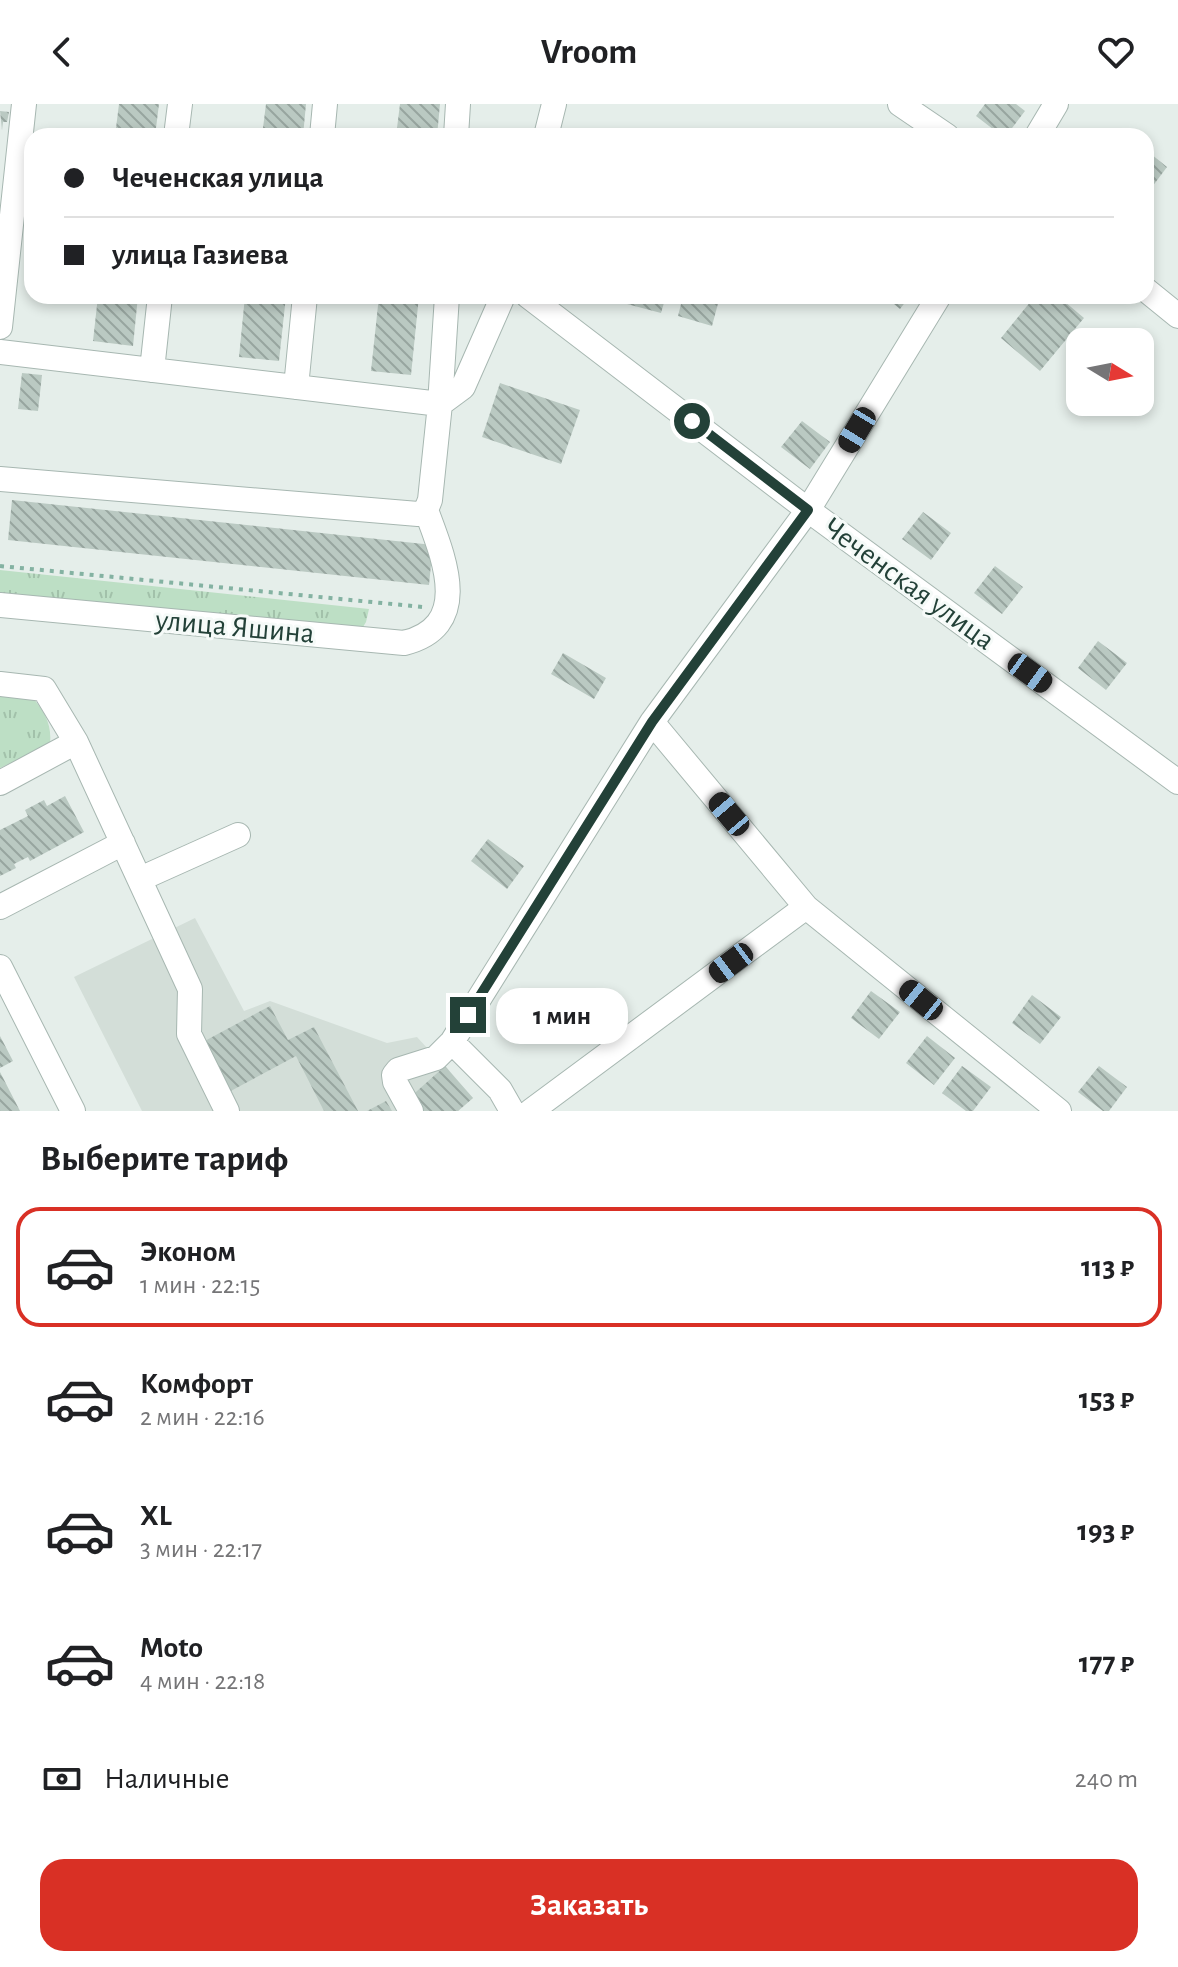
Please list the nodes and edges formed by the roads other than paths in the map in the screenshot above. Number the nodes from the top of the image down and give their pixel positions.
1 (24, 104) edge
2 (180, 104) edge
3 (325, 104) edge
4 (458, 104) edge
5 (554, 104) edge
6 (900, 104) edge
7 (1056, 104) edge
8 (177, 128) edge
9 (323, 128) edge
10 (456, 128) edge
11 (548, 128) edge
12 (935, 128) edge
13 (1042, 128) edge
14 (1154, 296) edge
15 (159, 304) edge
16 (304, 304) edge
17 (446, 304) edge
18 (499, 304) edge
19 (538, 304) edge
20 (934, 304) edge
21 (1178, 316) edge
22 (0, 327) edge
23 (0, 352) edge
24 (152, 370) junction
25 (296, 387) junction
26 (440, 404) junction
27 (0, 479) edge
28 (426, 510) junction
29 (808, 510) junction
30 (0, 605) edge
31 (0, 684) edge
32 (652, 722) junction
33 (76, 742) junction
34 (1178, 782) edge
35 (0, 783) edge
36 (238, 835) dead end
37 (123, 843) junction
38 (140, 879) junction
39 (0, 907) edge
40 (806, 907) junction
41 (0, 967) edge
42 (452, 1042) junction
43 (73, 1111) edge
44 (227, 1111) edge
45 (411, 1111) edge
46 (512, 1111) edge
47 (531, 1111) edge
48 (1059, 1111) edge

1 - 22 street
2 - 8 street
3 - 9 street
4 - 10 street
5 - 11 street
6 - 12 street
7 - 13 street
14 - 21 street
15 - 24 street
16 - 25 street
17 - 26 street
18 - 26 street
19 - 29 street, Чеченская улица
20 - 29 street
23 - 24 street
24 - 25 street
25 - 26 street
26 - 28 street
27 - 28 street
28 - 30 street, улица Яшина
29 - 32 street
29 - 34 street, Чеченская улица
31 - 33 street
32 - 40 street
32 - 42 street
33 - 35 street
33 - 37 street
36 - 38 street
37 - 38 street
37 - 39 street
38 - 44 street
40 - 47 street
40 - 48 street
41 - 43 street
42 - 45 street
42 - 46 street

